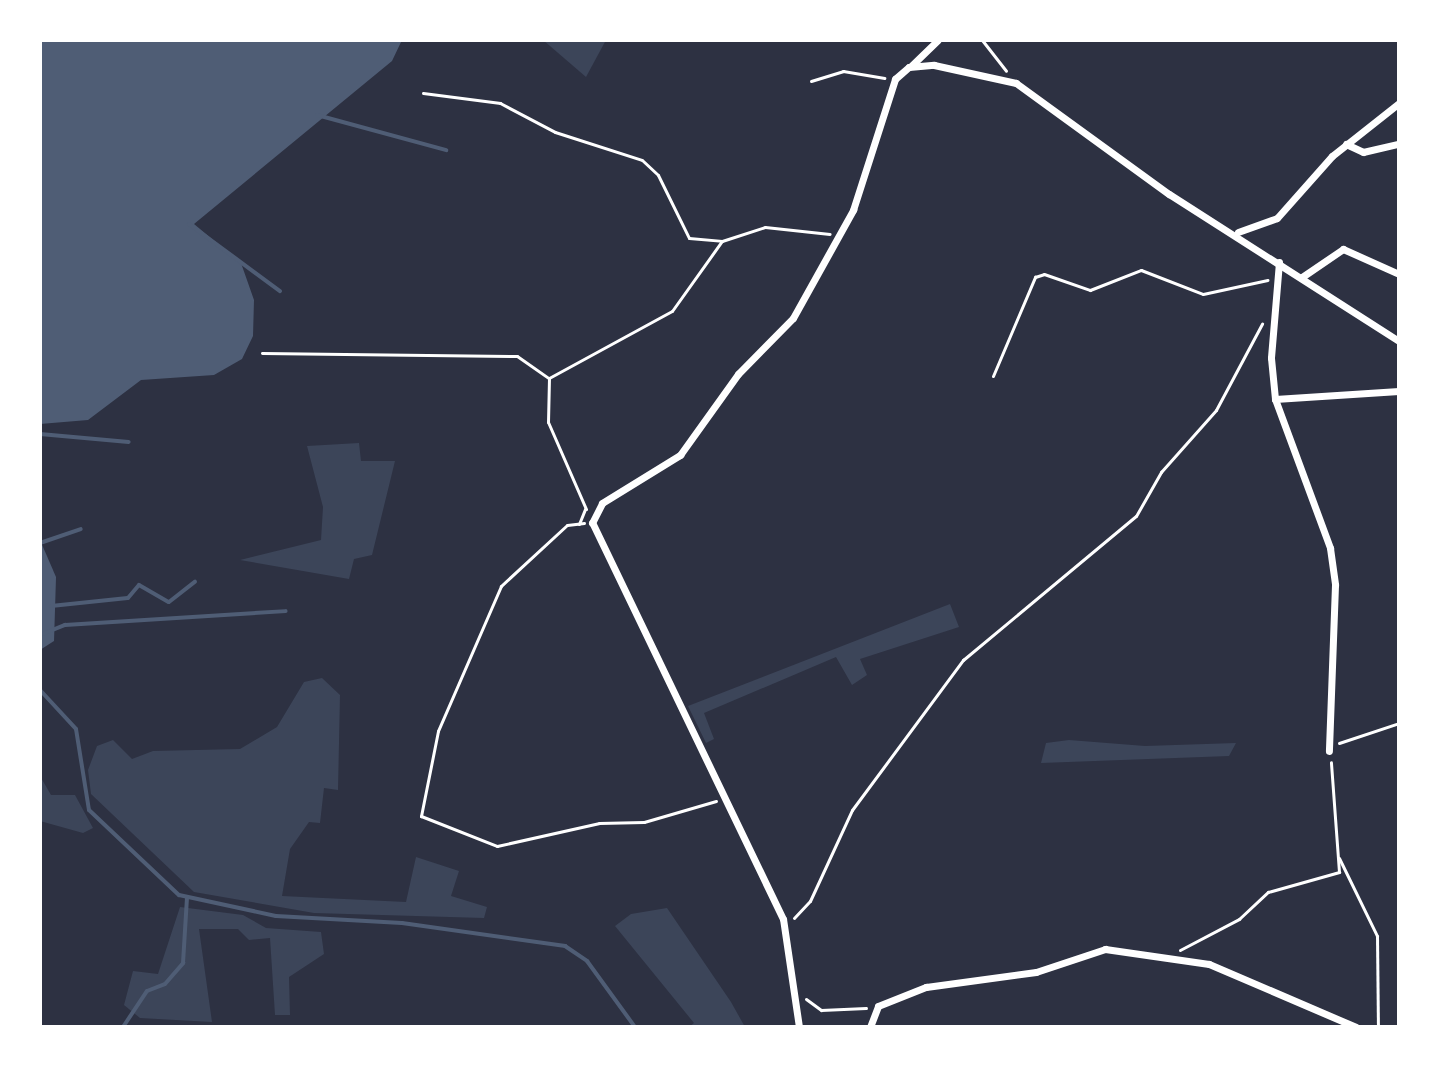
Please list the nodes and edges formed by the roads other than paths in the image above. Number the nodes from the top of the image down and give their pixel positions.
1 (938, 40) edge
2 (909, 67) junction
3 (1399, 103) edge
4 (1346, 144) junction
5 (1399, 144) edge
6 (1238, 232) junction
7 (1279, 262) junction
8 (1399, 274) edge
9 (1302, 277) junction
10 (1399, 341) edge
11 (1399, 391) edge
12 (1275, 399) junction
13 (1329, 751) road end
14 (799, 1027) edge
15 (870, 1027) edge
16 (1356, 1027) edge

1 - 2 street
2 - 6 street
2 - 14 street
3 - 4 street
4 - 5 street
4 - 6 street
6 - 7 street
7 - 9 street
7 - 12 street
8 - 9 street
9 - 10 street
11 - 12 street
12 - 13 street
15 - 16 street

